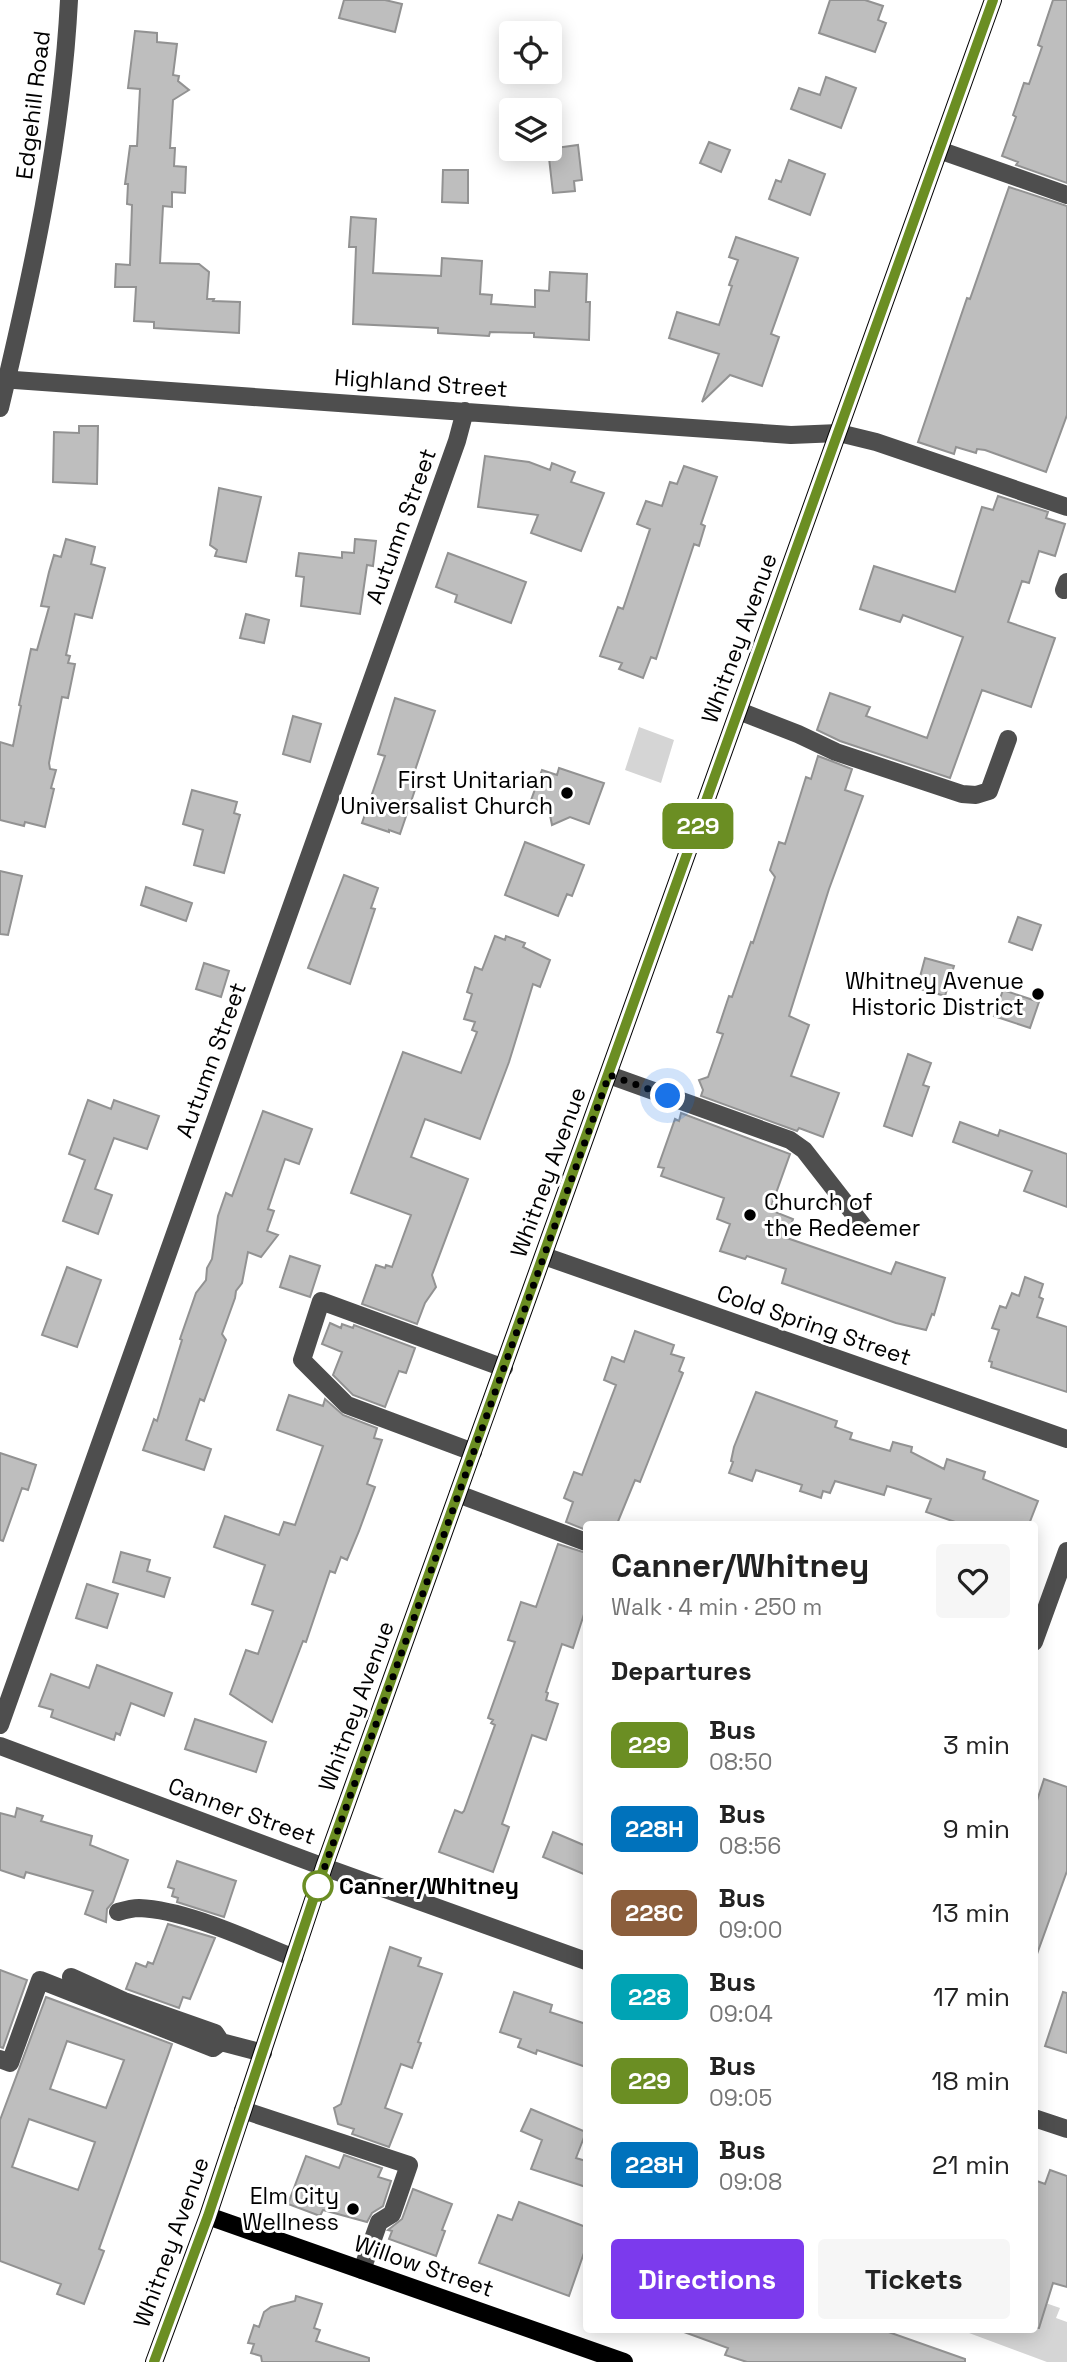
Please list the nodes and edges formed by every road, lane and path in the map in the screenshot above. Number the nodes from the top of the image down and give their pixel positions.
1 (69, 0) edge
2 (993, 0) edge
3 (939, 150) junction
4 (1067, 195) edge
5 (3, 379) edge
6 (0, 408) edge
7 (465, 411) junction
8 (839, 433) junction
9 (1067, 507) edge
10 (739, 711) junction
11 (1008, 739) dead end
12 (609, 1075) junction
13 (864, 1227) dead end
14 (544, 1256) junction
15 (504, 1368) junction
16 (1067, 1440) edge
17 (473, 1452) junction
18 (458, 1494) junction
19 (583, 1541) edge
20 (1067, 1551) edge
21 (1038, 1631) edge
22 (0, 1725) edge
23 (0, 1746) edge
24 (324, 1867) junction
25 (118, 1912) dead end
26 (294, 1958) junction
27 (583, 1960) edge
28 (71, 1977) dead end
29 (221, 2042) junction
30 (262, 2053) junction
31 (0, 2059) edge
32 (243, 2110) junction
33 (1038, 2119) edge
34 (1067, 2129) edge
35 (208, 2216) junction
36 (362, 2270) junction
37 (154, 2362) edge
38 (624, 2362) edge

1 - 5 street, Edgehill Road
2 - 3 main road, Whitney Avenue
3 - 4 street
3 - 8 main road, Whitney Avenue
5 - 6 street, Edgehill Road
5 - 7 street, Highland Street
7 - 8 street, Highland Street
7 - 22 street, Autumn Street
8 - 9 street, Highland Street
8 - 10 main road, Whitney Avenue
10 - 11 street
10 - 12 main road, Whitney Avenue
12 - 13 street
12 - 14 main road, Whitney Avenue
14 - 15 main road, Whitney Avenue
14 - 16 street, Cold Spring Street
15 - 17 main road, Whitney Avenue
15 - 17 street
17 - 18 main road, Whitney Avenue
18 - 19 street
18 - 24 main road, Whitney Avenue
20 - 21 street
23 - 24 street, Canner Street
24 - 26 main road, Whitney Avenue
24 - 27 street, Canner Street
25 - 26 street
26 - 30 main road, Whitney Avenue
28 - 29 street
29 - 30 street
29 - 31 street
30 - 32 main road, Whitney Avenue
32 - 35 main road, Whitney Avenue
32 - 36 street
33 - 34 street
35 - 36 main road, Willow Street
35 - 37 main road, Whitney Avenue
36 - 38 main road, Willow Street

